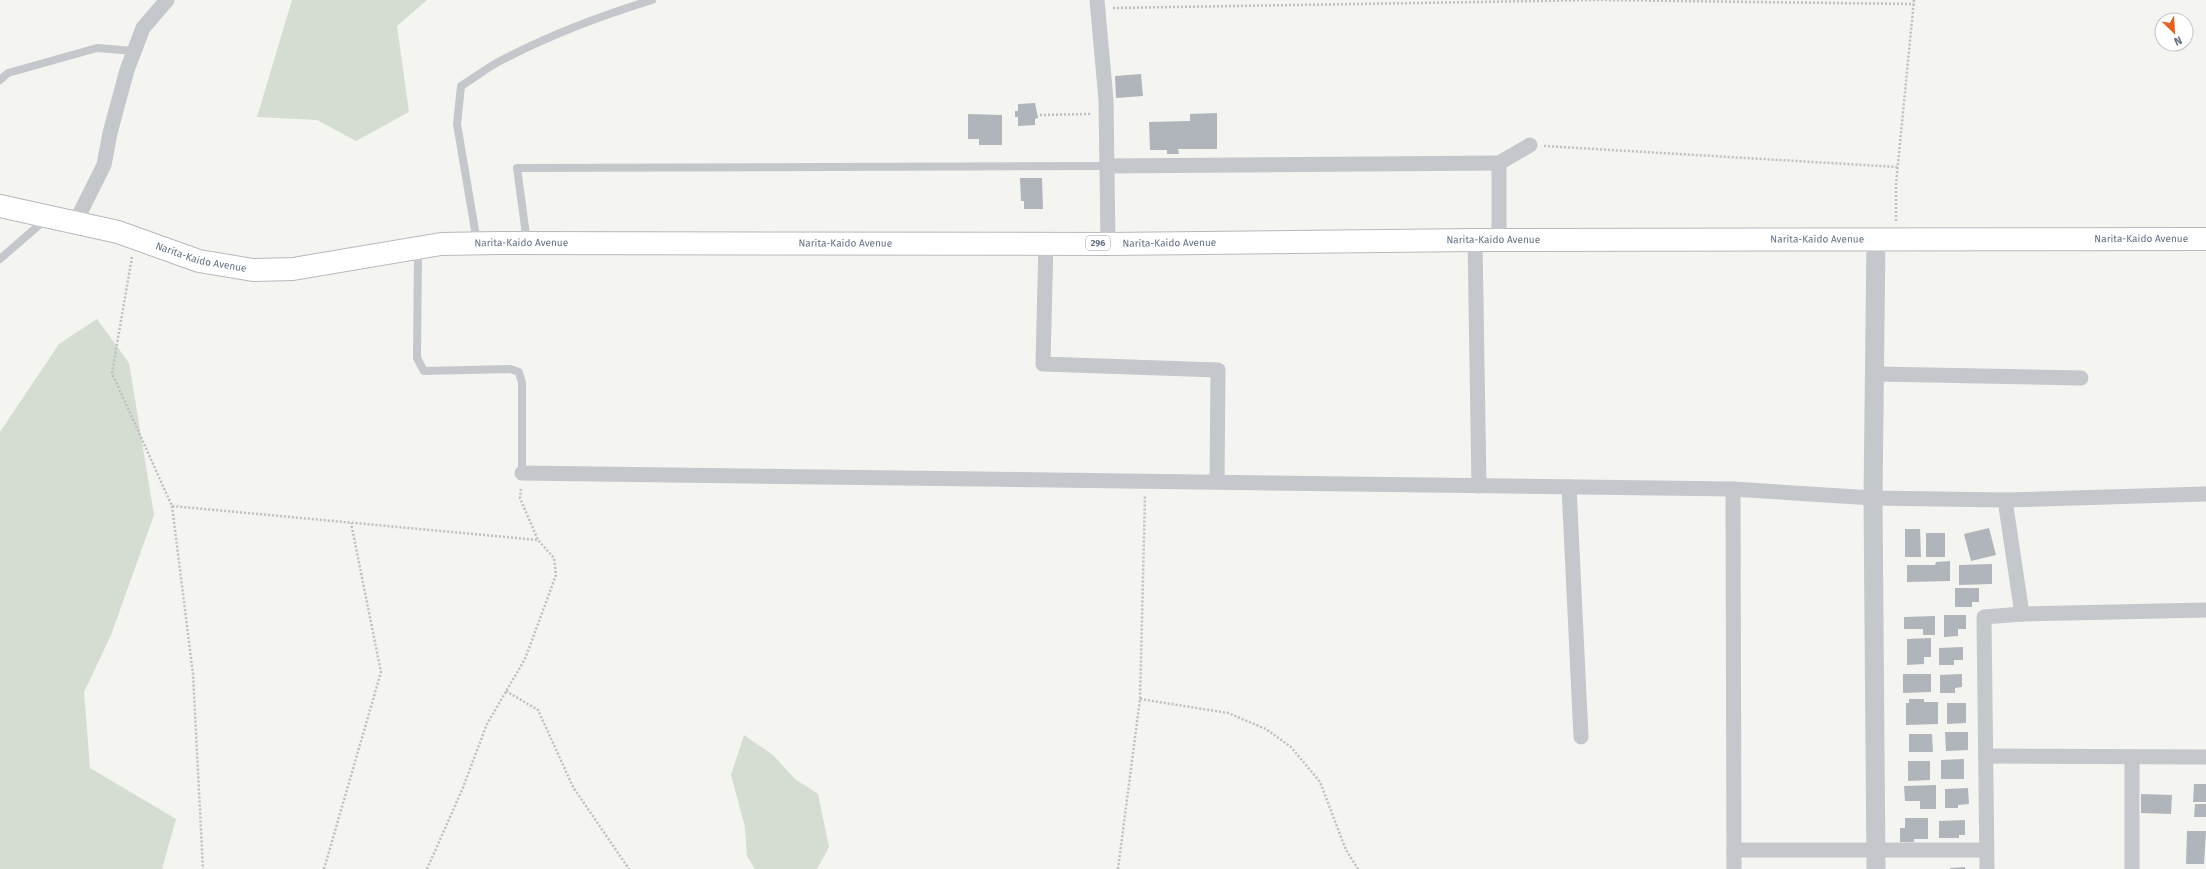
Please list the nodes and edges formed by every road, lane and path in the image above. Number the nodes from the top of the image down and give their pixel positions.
1 (167, 0) edge
2 (652, 0) edge
3 (1914, 0) edge
4 (1463, 1) edge
5 (1098, 4) edge
6 (1914, 4) junction
7 (134, 51) junction
8 (0, 80) edge
9 (1106, 113) junction
10 (1040, 115) dead end
11 (1530, 145) joint
12 (1499, 164) junction
13 (1106, 166) junction
14 (1897, 167) junction
15 (0, 206) edge
16 (48, 217) junction
17 (76, 223) junction
18 (135, 238) junction
19 (1886, 239) junction
20 (2206, 239) edge
21 (1475, 240) junction
22 (1500, 240) junction
23 (1046, 242) junction
24 (527, 243) junction
25 (477, 244) junction
26 (1108, 244) junction
27 (418, 249) junction
28 (0, 259) edge
29 (1874, 374) junction
30 (2080, 378) dead end
31 (522, 473) junction
32 (1146, 482) junction
33 (1217, 482) junction
34 (1479, 486) junction
35 (1569, 487) junction
36 (1733, 489) junction
37 (2206, 494) edge
38 (1873, 498) junction
39 (2005, 500) junction
40 (172, 506) junction
41 (351, 523) junction
42 (538, 540) junction
43 (2206, 610) edge
44 (2022, 614) junction
45 (506, 691) junction
46 (1140, 699) junction
47 (1581, 737) dead end
48 (1986, 756) junction
49 (2132, 757) junction
50 (2206, 757) edge
51 (1734, 850) junction
52 (1877, 850) junction
53 (1986, 850) junction
54 (203, 869) edge
55 (324, 869) edge
56 (427, 869) edge
57 (629, 869) edge
58 (1118, 869) edge
59 (1358, 869) edge
60 (1734, 869) edge
61 (1876, 869) edge
62 (1986, 869) edge
63 (2132, 869) edge

1 - 7 street
2 - 25 lane
3 - 6 path
4 - 5 path
4 - 6 path
5 - 9 street
6 - 14 path
7 - 8 lane
7 - 17 street
9 - 10 path
9 - 13 street
11 - 12 street
11 - 14 path
12 - 13 street
12 - 22 street
13 - 24 lane
13 - 26 street
14 - 19 path
15 - 16 highway, Narita-Kaido Avenue / 296
16 - 17 highway, Narita-Kaido Avenue / 296
16 - 28 lane
17 - 18 highway, Narita-Kaido Avenue / 296
18 - 27 highway, Narita-Kaido Avenue / 296
18 - 40 path
19 - 20 highway, Narita-Kaido Avenue / 296
19 - 22 highway, Narita-Kaido Avenue / 296
19 - 29 street
21 - 22 highway, Narita-Kaido Avenue / 296
21 - 26 highway, Narita-Kaido Avenue / 296
21 - 34 street
23 - 24 highway, Narita-Kaido Avenue / 296
23 - 26 highway, Narita-Kaido Avenue / 296
23 - 33 street
24 - 25 highway, Narita-Kaido Avenue / 296
25 - 27 highway, Narita-Kaido Avenue / 296
27 - 31 lane
29 - 30 street
29 - 38 street
31 - 32 street
31 - 42 path
32 - 33 street
32 - 46 path
33 - 34 street
34 - 35 street
35 - 36 street
35 - 47 street
36 - 38 street
36 - 51 street
37 - 39 street
38 - 39 street
38 - 52 street
39 - 44 street
40 - 41 path
40 - 54 path
41 - 42 path
41 - 55 path
42 - 45 path
43 - 44 street
44 - 48 street
45 - 56 path
45 - 57 path
46 - 58 path
46 - 59 path
48 - 49 street
48 - 53 street
49 - 50 street
49 - 63 street
51 - 52 street
51 - 60 street
52 - 53 street
52 - 61 street
53 - 62 street

